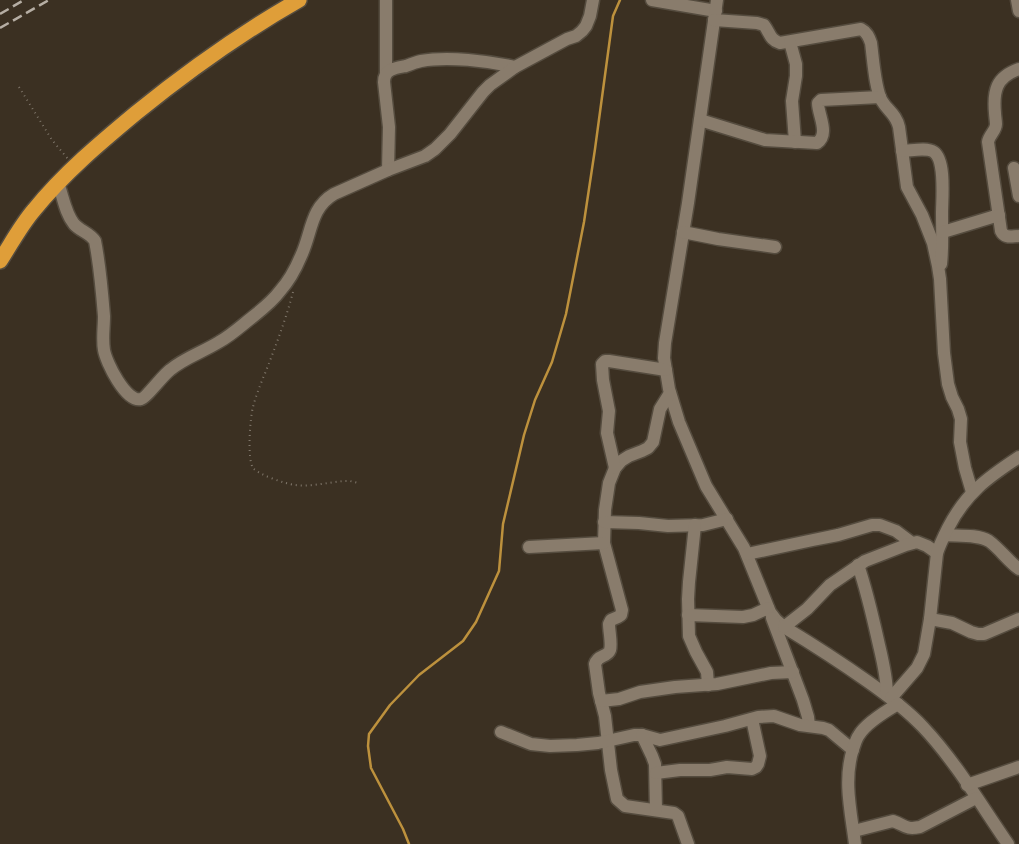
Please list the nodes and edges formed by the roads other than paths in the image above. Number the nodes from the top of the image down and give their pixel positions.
1 (299, 0) edge
2 (386, 0) edge
3 (593, 0) edge
4 (652, 0) edge
5 (1017, 0) edge
6 (716, 10) edge
7 (1019, 11) edge
8 (790, 42) junction
9 (515, 67) junction
10 (1019, 70) edge
11 (386, 72) junction
12 (880, 97) junction
13 (700, 120) junction
14 (795, 142) junction
15 (902, 151) junction
16 (1014, 168) dead end
17 (388, 170) junction
18 (58, 183) junction
19 (1019, 196) edge
20 (999, 215) junction
21 (683, 232) junction
22 (943, 232) junction
23 (1019, 236) edge
24 (774, 247) dead end
25 (0, 261) edge
26 (940, 279) junction
27 (666, 370) junction
28 (670, 393) junction
29 (1019, 457) edge
30 (615, 468) junction
31 (972, 492) junction
32 (727, 519) junction
33 (604, 522) junction
34 (695, 525) junction
35 (945, 535) junction
36 (604, 543) junction
37 (912, 543) junction
38 (529, 548) dead end
39 (937, 553) junction
40 (747, 554) junction
41 (858, 565) junction
42 (1019, 569) edge
43 (769, 610) junction
44 (688, 615) junction
45 (930, 619) junction
46 (1019, 619) edge
47 (784, 627) junction
48 (793, 672) junction
49 (708, 684) junction
50 (892, 699) junction
51 (602, 701) junction
52 (752, 719) junction
53 (809, 726) junction
54 (501, 732) dead end
55 (642, 735) junction
56 (607, 741) junction
57 (853, 750) junction
58 (1019, 767) edge
59 (656, 773) junction
60 (967, 785) junction
61 (976, 798) junction
62 (656, 810) junction
63 (855, 838) edge
64 (688, 844) edge
65 (1008, 844) edge

1 - 18 highway
2 - 11 street
3 - 9 street
4 - 6 street
5 - 7 street
6 - 8 street
6 - 13 street
8 - 12 street
8 - 14 street
9 - 11 street
9 - 17 street
10 - 20 street
11 - 17 street
12 - 14 street
12 - 15 street
13 - 14 street
13 - 21 street
15 - 22 street
15 - 26 street
16 - 19 street
17 - 18 street
18 - 25 highway
20 - 22 street
20 - 23 street
21 - 24 street
21 - 27 street
22 - 26 street
26 - 31 street
27 - 28 street
27 - 30 street
28 - 30 street
28 - 32 street
29 - 31 street
30 - 33 street
31 - 35 street
32 - 34 street
32 - 40 street
33 - 34 street
33 - 36 street
34 - 44 street
35 - 39 street
35 - 42 street
36 - 38 street
36 - 51 street
37 - 39 street
37 - 40 street
37 - 41 street
39 - 45 street
40 - 43 street
41 - 47 street
41 - 50 street
43 - 44 street
43 - 47 street
43 - 48 street
44 - 49 street
45 - 46 street
45 - 50 street
47 - 50 street
48 - 49 street
48 - 53 street
49 - 51 street
50 - 57 street
50 - 60 street
51 - 56 street
52 - 53 street
52 - 55 street
52 - 59 street
53 - 57 street
54 - 56 street
55 - 56 street
55 - 59 street
56 - 62 street
57 - 63 street
58 - 60 street
59 - 62 street
60 - 61 street
61 - 63 street
61 - 65 street
62 - 64 street

